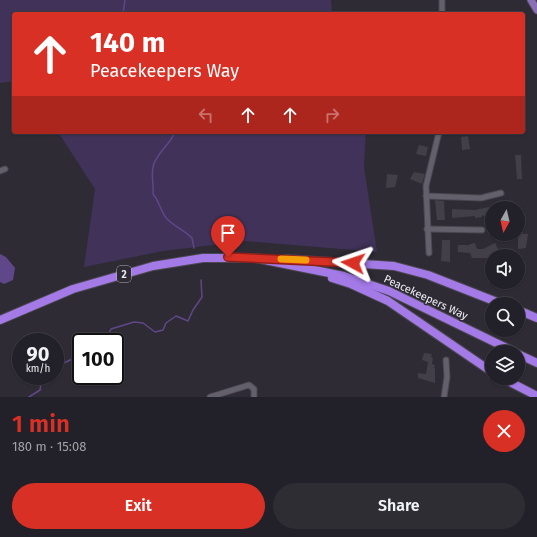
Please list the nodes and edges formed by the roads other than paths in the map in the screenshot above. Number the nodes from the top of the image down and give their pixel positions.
1 (442, 0) edge
2 (531, 0) edge
3 (537, 10) edge
4 (442, 12) edge
5 (438, 134) edge
6 (501, 193) dead end
7 (426, 196) junction
8 (427, 229) junction
9 (482, 230) dead end
10 (429, 253) dead end
11 (255, 258) junction
12 (283, 262) junction
13 (485, 297) edge
14 (525, 313) edge
15 (537, 318) edge
16 (0, 320) edge
17 (501, 345) edge
18 (525, 357) edge
19 (446, 360) dead end
20 (537, 363) edge
21 (485, 367) edge
22 (516, 385) edge
23 (537, 396) edge
24 (210, 397) edge
25 (254, 397) edge
26 (444, 397) edge

1 - 4 street
2 - 3 main road
5 - 7 street
6 - 7 street
7 - 8 street
8 - 9 street
8 - 10 street
11 - 12 highway, Peacekeepers Way / 2
11 - 13 highway
11 - 16 highway, Peacekeepers Way / 2
12 - 17 highway, Peacekeepers Way / 2
12 - 21 highway
14 - 15 highway
18 - 20 highway
19 - 26 street
22 - 23 highway
24 - 25 street

